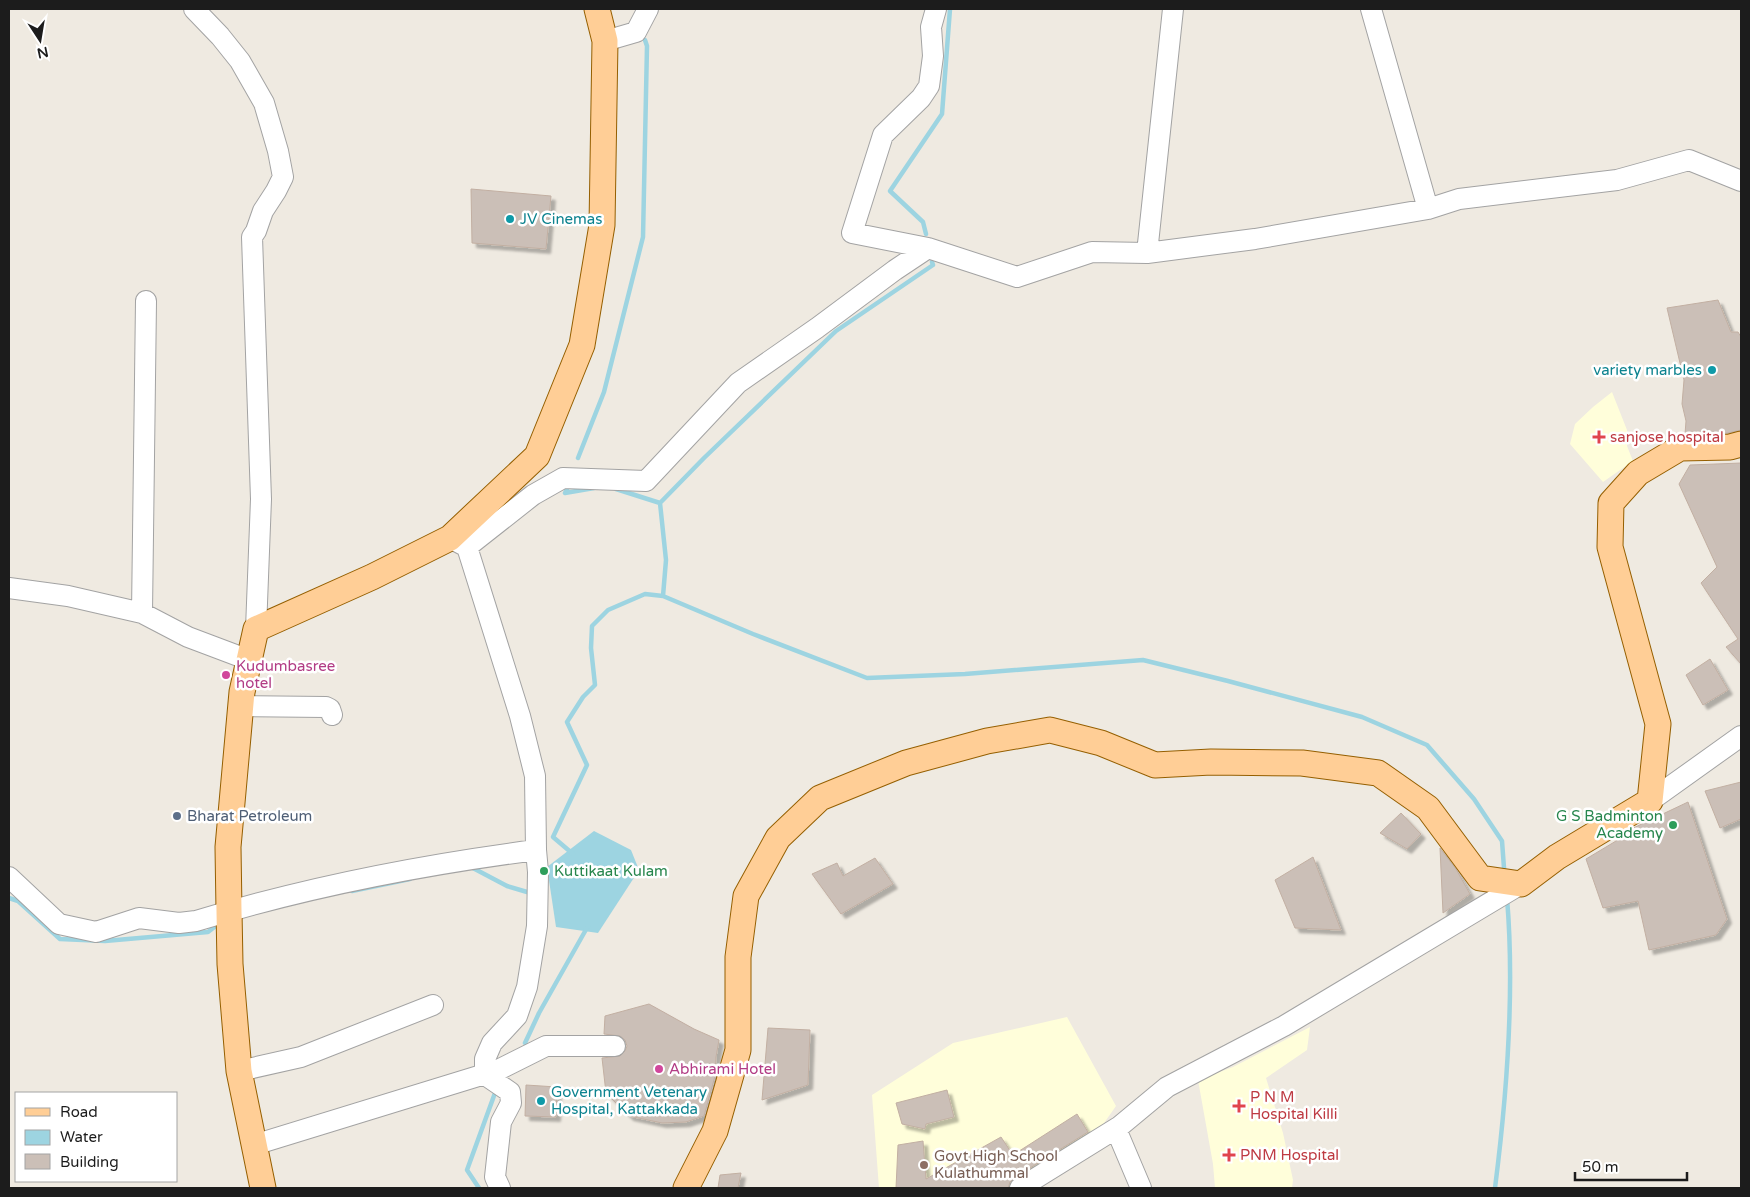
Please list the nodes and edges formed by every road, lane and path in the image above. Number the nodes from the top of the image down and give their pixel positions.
1 (194, 9) edge
2 (598, 9) edge
3 (648, 9) edge
4 (936, 9) edge
5 (1173, 9) edge
6 (1371, 9) edge
7 (605, 41) junction
8 (1741, 181) edge
9 (1428, 209) junction
10 (928, 248) junction
11 (1147, 253) junction
12 (146, 300) dead end
13 (1741, 444) edge
14 (458, 543) junction
15 (9, 588) edge
16 (142, 613) junction
17 (256, 628) junction
18 (249, 660) junction
19 (241, 706) junction
20 (332, 716) dead end
21 (1741, 736) edge
22 (1650, 801) junction
23 (536, 850) junction
24 (9, 877) edge
25 (1521, 884) junction
26 (229, 911) junction
27 (433, 1005) dead end
28 (615, 1046) dead end
29 (239, 1071) junction
30 (485, 1074) junction
31 (1116, 1129) junction
32 (254, 1144) junction
33 (263, 1188) edge
34 (500, 1188) edge
35 (686, 1188) edge
36 (1020, 1188) edge
37 (1141, 1188) edge

1 - 17 street
2 - 7 main road
3 - 7 street
4 - 10 street
5 - 11 street
6 - 9 street
7 - 14 main road
8 - 9 street
9 - 11 street
10 - 11 street
10 - 14 street
12 - 16 street
13 - 22 main road
14 - 17 main road
14 - 23 street
15 - 16 street
16 - 18 street
17 - 18 main road
18 - 19 main road
19 - 20 street
19 - 26 main road
21 - 22 street
22 - 25 main road
23 - 26 street
23 - 30 street
24 - 26 street
25 - 31 street
25 - 35 main road
26 - 29 main road
27 - 29 street
28 - 30 street
29 - 32 main road
30 - 32 street
30 - 34 street
31 - 36 street
31 - 37 street
32 - 33 main road

